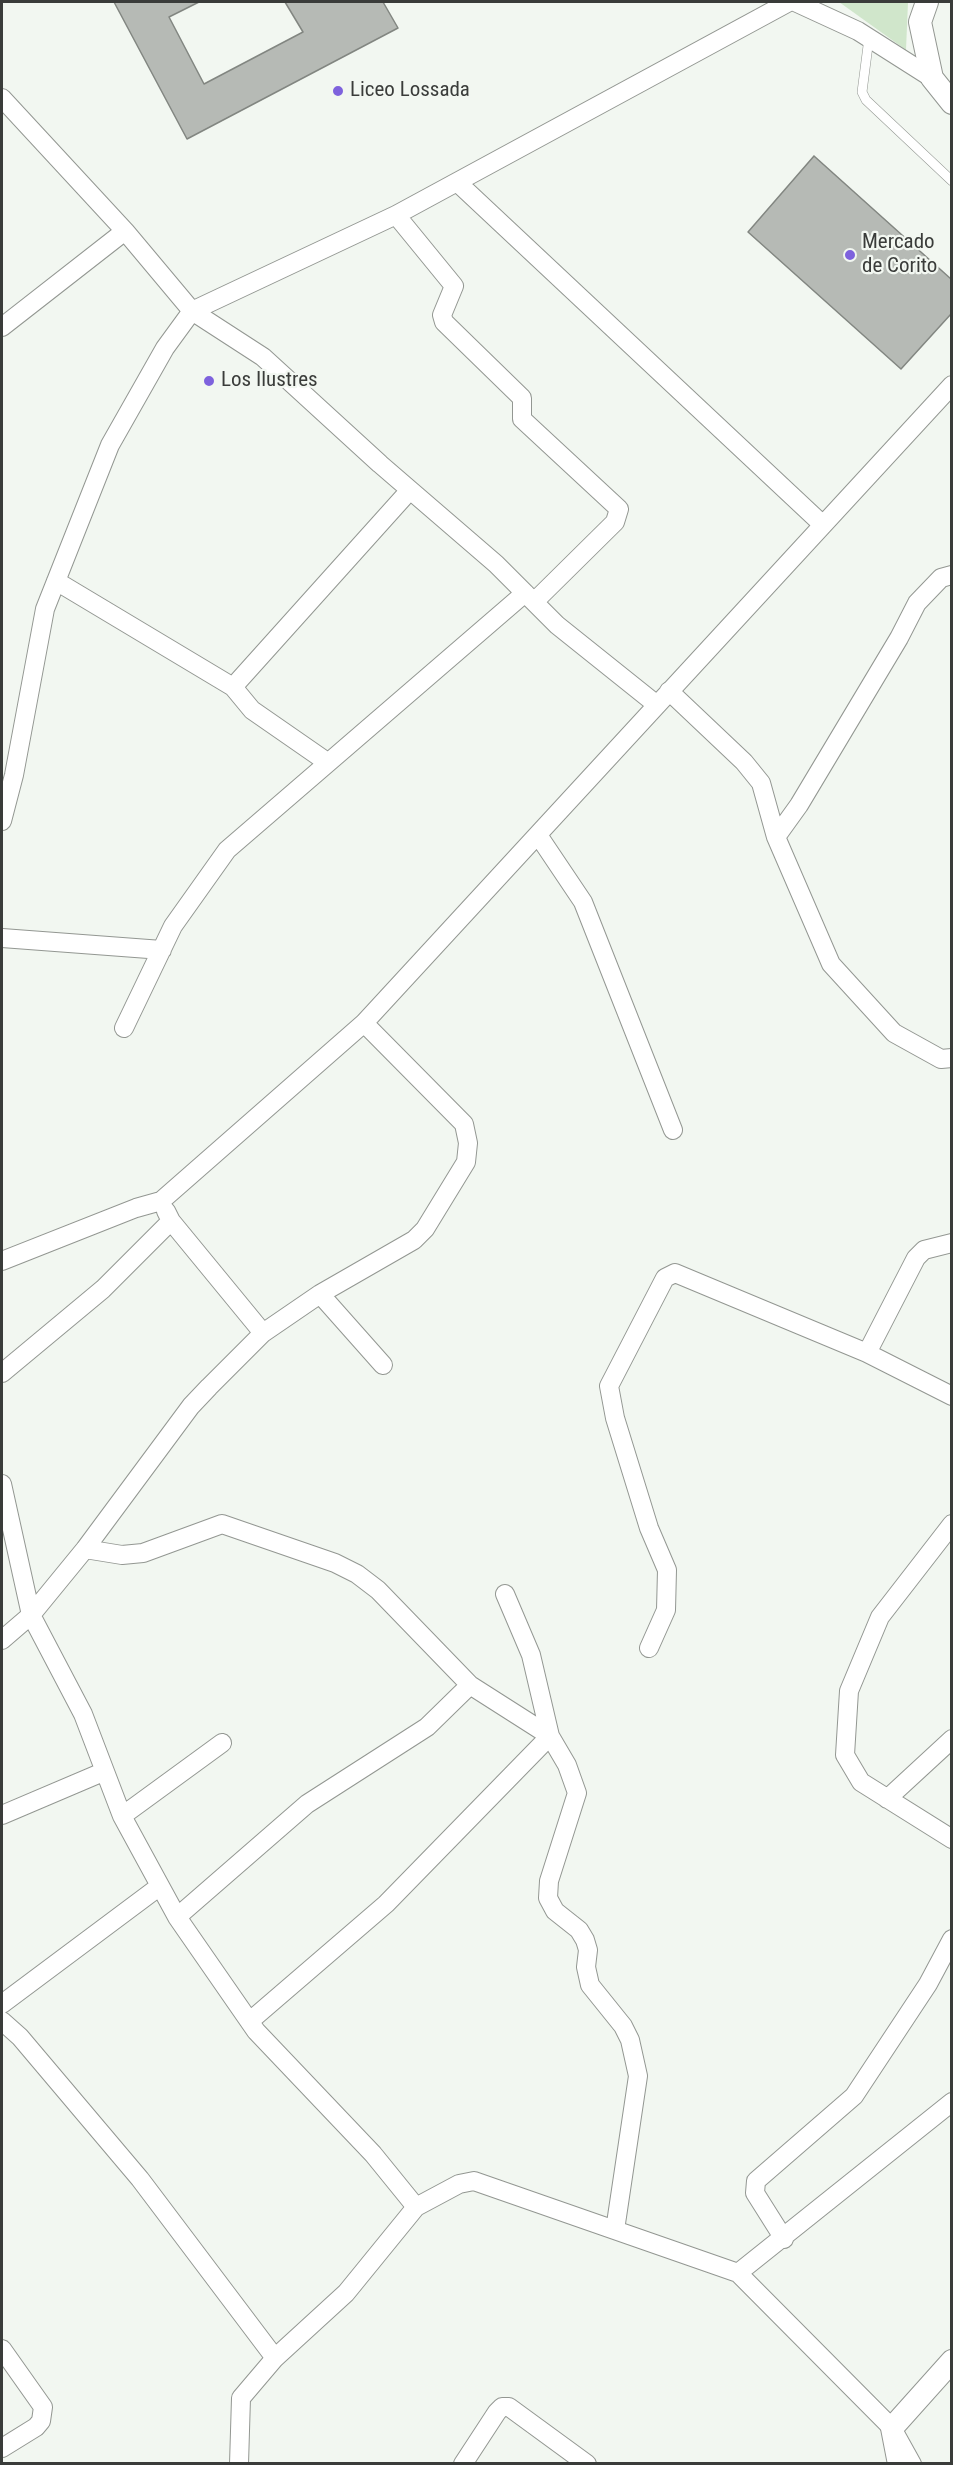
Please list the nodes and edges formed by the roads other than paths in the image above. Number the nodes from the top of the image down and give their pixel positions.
1 (789, 2) edge
2 (795, 2) edge
3 (927, 2) edge
4 (869, 38) junction
5 (932, 78) junction
6 (2, 98) edge
7 (951, 102) edge
8 (951, 181) edge
9 (458, 182) junction
10 (396, 215) junction
11 (125, 231) junction
12 (192, 310) junction
13 (2, 327) edge
14 (951, 385) edge
15 (410, 490) junction
16 (823, 525) junction
17 (951, 575) edge
18 (56, 580) junction
19 (529, 597) junction
20 (232, 687) junction
21 (669, 691) junction
22 (657, 705) junction
23 (327, 762) junction
24 (2, 821) edge
25 (538, 835) junction
26 (776, 837) junction
27 (2, 938) edge
28 (162, 950) junction
29 (364, 1023) junction
30 (124, 1028) dead end
31 (951, 1059) edge
32 (673, 1130) dead end
33 (161, 1201) junction
34 (171, 1221) junction
35 (951, 1243) edge
36 (2, 1261) edge
37 (320, 1294) junction
38 (263, 1333) junction
39 (867, 1353) junction
40 (383, 1365) dead end
41 (2, 1374) edge
42 (951, 1396) edge
43 (2, 1484) edge
44 (951, 1524) edge
45 (85, 1549) junction
46 (505, 1594) dead end
47 (31, 1614) junction
48 (2, 1640) edge
49 (649, 1648) dead end
50 (470, 1685) junction
51 (550, 1736) junction
52 (951, 1739) edge
53 (222, 1743) dead end
54 (103, 1772) junction
55 (887, 1799) junction
56 (2, 1815) edge
57 (122, 1816) junction
58 (951, 1839) edge
59 (160, 1886) junction
60 (177, 1917) junction
61 (951, 1939) edge
62 (2, 2004) edge
63 (2, 2021) edge
64 (250, 2022) junction
65 (951, 2102) edge
66 (416, 2207) junction
67 (615, 2230) junction
68 (784, 2239) junction
69 (738, 2273) junction
70 (2, 2349) edge
71 (275, 2358) junction
72 (951, 2361) edge
73 (892, 2428) junction
74 (2, 2448) edge
75 (239, 2463) edge
76 (463, 2463) edge
77 (587, 2463) edge
78 (899, 2463) edge
79 (912, 2463) edge

1 - 9 street
2 - 4 street
3 - 5 street
4 - 5 street
4 - 8 lane
5 - 7 street
6 - 11 street
9 - 10 street
9 - 16 street
10 - 12 street
10 - 19 street
11 - 12 street
11 - 13 street
12 - 15 street
12 - 18 street
14 - 16 street
15 - 19 street
15 - 20 street
16 - 21 street
17 - 26 street
18 - 20 street
18 - 24 street
19 - 22 street
19 - 23 street
20 - 23 street
21 - 22 street
21 - 26 street
22 - 25 street
23 - 28 street
25 - 29 street
25 - 32 street
26 - 31 street
27 - 28 street
28 - 30 street
29 - 33 street
29 - 37 street
33 - 34 street
33 - 36 street
34 - 38 street
34 - 41 street
35 - 39 street
37 - 38 street
37 - 40 street
38 - 45 street
39 - 42 street
39 - 49 street
43 - 47 street
44 - 55 street
45 - 47 street
45 - 50 street
46 - 51 street
47 - 48 street
47 - 54 street
50 - 51 street
50 - 60 street
51 - 64 street
51 - 67 street
52 - 55 street
53 - 57 street
54 - 56 street
54 - 57 street
55 - 58 street
57 - 59 street
59 - 60 street
59 - 62 street
60 - 64 street
61 - 68 street
63 - 71 street
64 - 66 street
65 - 68 street
66 - 67 street
66 - 71 street
67 - 69 street
68 - 69 street
69 - 73 street
70 - 74 street
71 - 75 street
72 - 73 street
73 - 78 street
73 - 79 street
76 - 77 street

